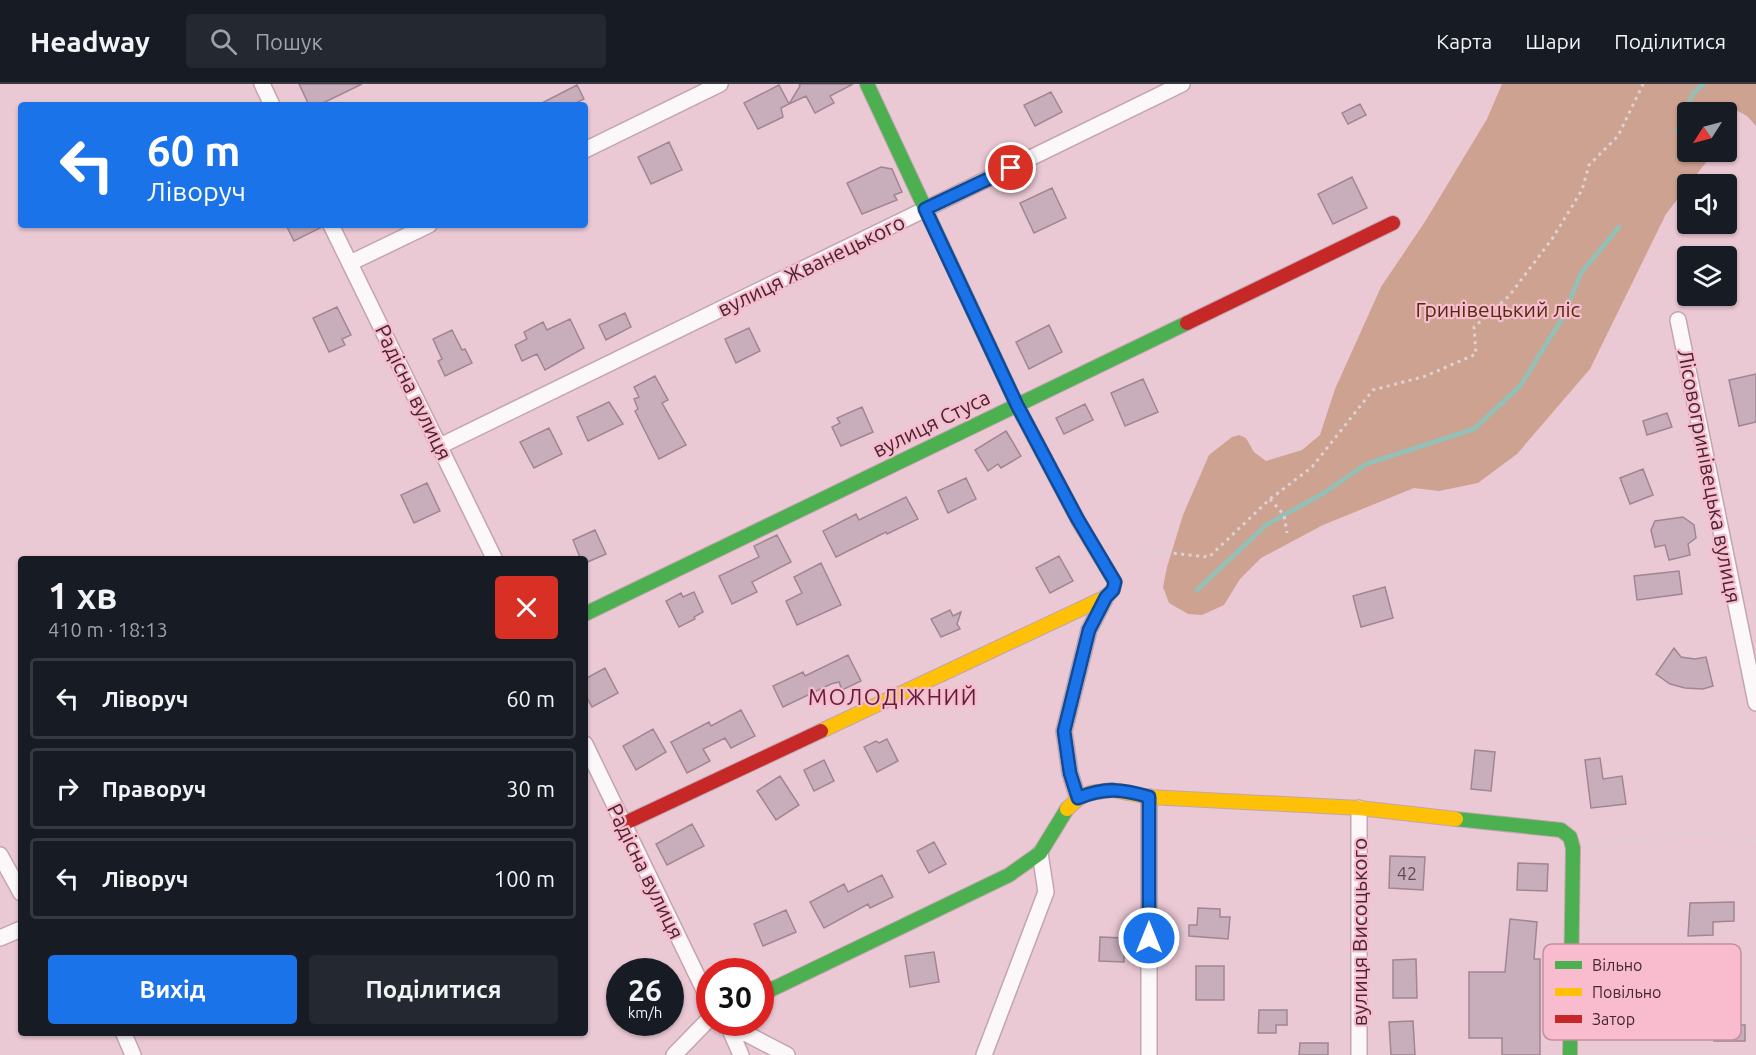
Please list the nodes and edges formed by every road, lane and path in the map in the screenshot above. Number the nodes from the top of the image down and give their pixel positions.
1 (262, 84) edge
2 (720, 84) edge
3 (867, 84) edge
4 (1182, 84) edge
5 (1643, 84) edge
6 (271, 102) edge
7 (588, 149) edge
8 (925, 209) junction
9 (1393, 223) dead end
10 (332, 228) edge
11 (423, 228) edge
12 (350, 263) junction
13 (1678, 320) dead end
14 (1017, 405) junction
15 (440, 446) junction
16 (1270, 499) junction
17 (1287, 533) dead end
18 (493, 556) edge
19 (1109, 572) junction
20 (1109, 593) junction
21 (588, 613) edge
22 (1756, 703) edge
23 (588, 750) edge
24 (1149, 797) junction
25 (1078, 798) junction
26 (1359, 808) junction
27 (623, 824) junction
28 (1756, 841) edge
29 (1573, 848) junction
30 (1040, 853) junction
31 (0, 855) edge
32 (18, 888) edge
33 (18, 930) edge
34 (0, 938) edge
35 (1572, 944) edge
36 (696, 974) edge
37 (774, 987) edge
38 (696, 1032) edge
39 (125, 1036) edge
40 (732, 1036) edge
41 (751, 1036) edge
42 (1570, 1040) edge
43 (133, 1055) edge
44 (674, 1055) edge
45 (741, 1055) edge
46 (788, 1055) edge
47 (984, 1055) edge
48 (1149, 1055) edge
49 (1359, 1055) edge
50 (1570, 1055) edge

1 - 6 street
2 - 7 street
3 - 8 street
4 - 8 street, вулиця Жванецького
5 - 16 path
8 - 14 street
8 - 15 street, вулиця Жванецького
9 - 14 street, вулиця Стуса
10 - 12 street, Радісна вулиця
11 - 12 street
12 - 15 street, Радісна вулиця
13 - 22 street, Лісовогринівецька вулиця
14 - 19 street
14 - 21 street, вулиця Стуса
15 - 18 street, Радісна вулиця
16 - 17 path
16 - 19 path
19 - 20 street
20 - 25 street
20 - 27 street
23 - 27 street, Радісна вулиця
24 - 25 street
24 - 26 street
24 - 48 street
25 - 30 street
26 - 29 street
26 - 49 street, вулиця Висоцького
27 - 36 street, Радісна вулиця
28 - 29 path
29 - 35 street
30 - 37 street
30 - 47 street
31 - 32 street
33 - 34 street
38 - 44 street
39 - 43 street
40 - 45 street
41 - 46 street
42 - 50 street

